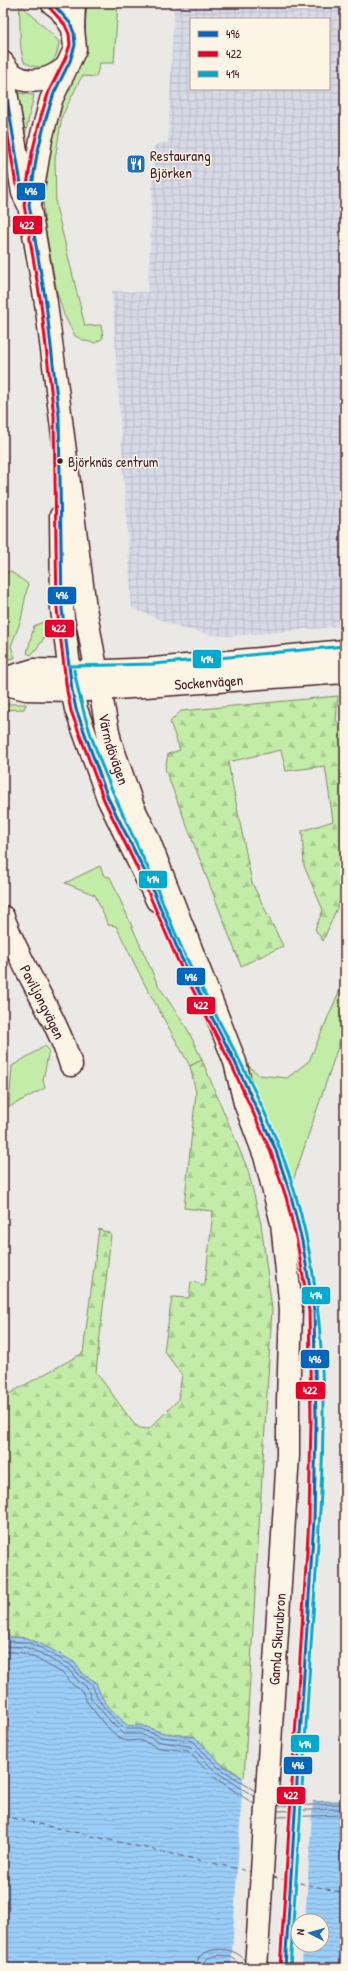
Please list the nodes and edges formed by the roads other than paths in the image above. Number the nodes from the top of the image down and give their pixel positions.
1 (52, 3) edge
2 (74, 3) edge
3 (73, 28) junction
4 (3, 63) edge
5 (64, 69) junction
6 (3, 74) edge
7 (29, 205) junction
8 (59, 416) junction
9 (345, 651) edge
10 (345, 672) edge
11 (3, 679) edge
12 (70, 681) junction
13 (99, 681) junction
14 (3, 683) edge
15 (3, 917) edge
16 (235, 1062) junction
17 (71, 1065) dead end
18 (291, 1309) joint
19 (256, 1968) edge

1 - 3 main road
2 - 3 main road, Värmdövägen
3 - 5 main road, Värmdövägen
4 - 5 main road
5 - 7 main road, Värmdövägen
6 - 7 main road, Värmdövägen
7 - 8 main road, Värmdövägen
8 - 12 main road, Värmdövägen
8 - 13 main road, Värmdövägen
9 - 13 main road, Sockenvägen
10 - 13 main road, Sockenvägen
11 - 12 main road
12 - 13 main road, Sockenvägen
12 - 14 main road
12 - 16 main road, Värmdövägen
13 - 16 main road, Värmdövägen
15 - 17 main road, Paviljongvägen
16 - 18 main road, Värmdövägen
18 - 19 main road, Gamla Skurubron

